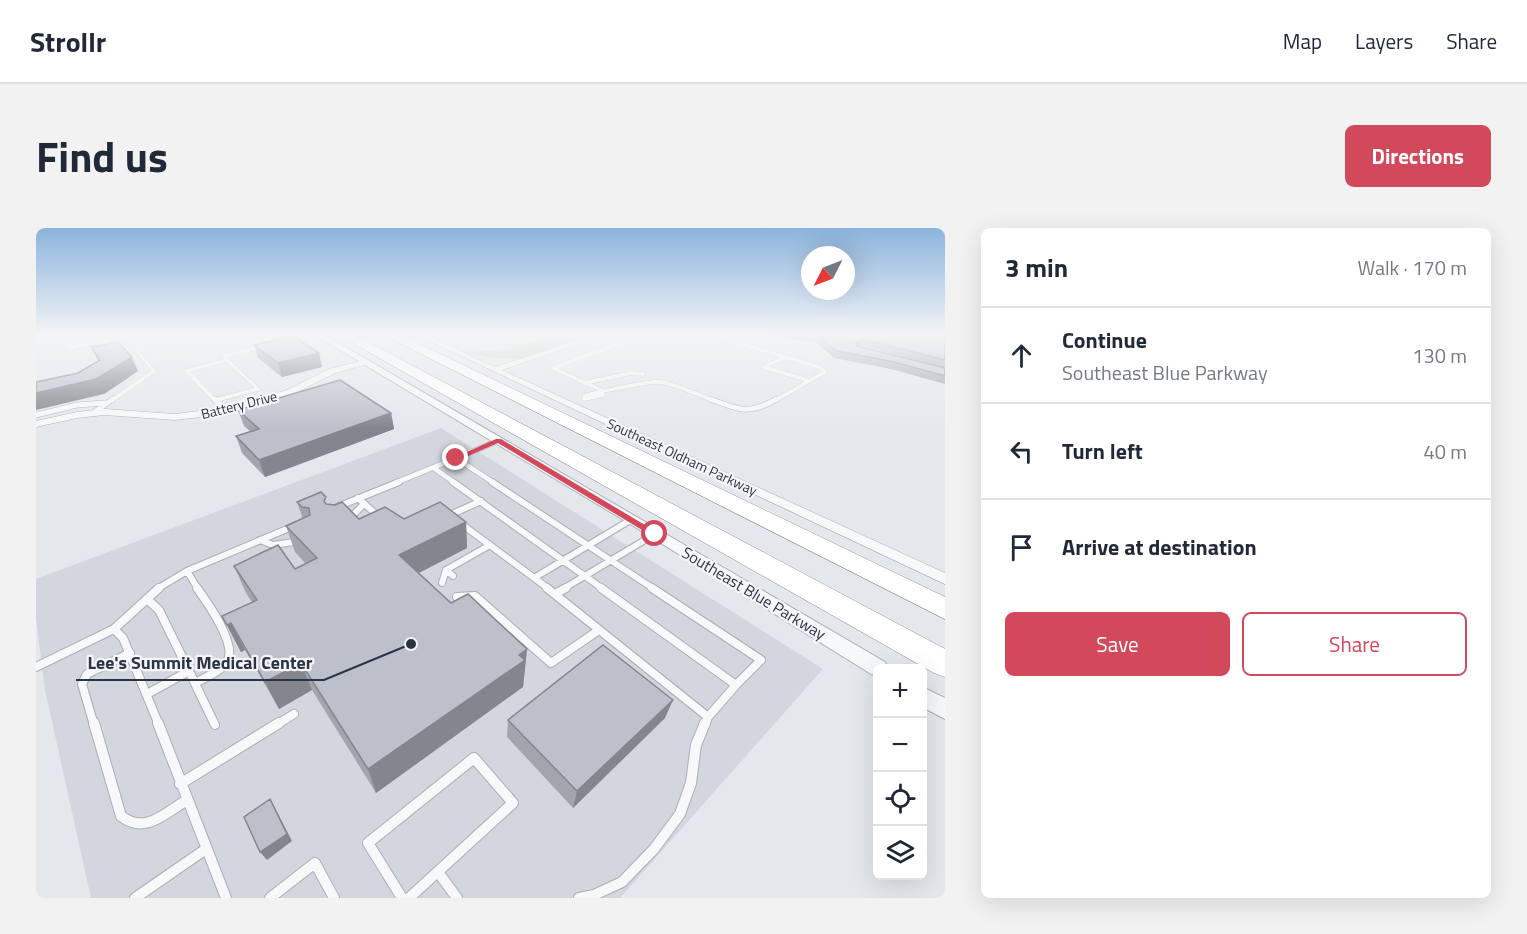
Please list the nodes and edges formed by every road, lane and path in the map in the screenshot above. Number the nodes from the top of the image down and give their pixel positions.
1 (150, 366) edge
2 (202, 366) edge
3 (234, 366) edge
4 (349, 366) edge
5 (372, 366) edge
6 (402, 366) edge
7 (453, 366) edge
8 (486, 366) edge
9 (505, 366) edge
10 (559, 366) edge
11 (766, 366) edge
12 (817, 366) edge
13 (494, 370) junction
14 (643, 374) dead end
15 (651, 377) dead end
16 (659, 381) junction
17 (810, 381) junction
18 (584, 383) junction
19 (603, 391) junction
20 (216, 400) junction
21 (105, 404) junction
22 (570, 405) junction
23 (226, 411) junction
24 (93, 413) junction
25 (36, 415) edge
26 (36, 424) edge
27 (498, 441) junction
28 (456, 458) junction
29 (434, 468) junction
30 (361, 501) junction
31 (481, 501) junction
32 (326, 512) edge
33 (450, 515) junction
34 (442, 519) edge
35 (632, 519) junction
36 (304, 522) edge
37 (342, 523) edge
38 (387, 524) edge
39 (655, 534) junction
40 (260, 540) junction
41 (305, 540) edge
42 (490, 545) junction
43 (590, 545) junction
44 (612, 560) junction
45 (564, 561) junction
46 (446, 570) junction
47 (186, 571) junction
48 (453, 576) dead end
49 (584, 576) junction
50 (534, 578) junction
51 (945, 579) edge
52 (442, 583) dead end
53 (555, 594) junction
54 (457, 597) edge
55 (147, 599) junction
56 (945, 609) edge
57 (114, 629) junction
58 (599, 630) junction
59 (130, 653) junction
60 (945, 664) edge
61 (873, 666) edge
62 (36, 667) edge
63 (189, 671) junction
64 (195, 683) junction
65 (736, 685) junction
66 (147, 694) junction
67 (927, 699) edge
68 (945, 709) edge
69 (294, 714) dead end
70 (708, 717) junction
71 (215, 725) dead end
72 (180, 783) junction
73 (187, 800) junction
74 (206, 849) junction
75 (438, 872) junction
76 (135, 898) edge
77 (226, 898) edge
78 (270, 898) edge
79 (334, 898) edge
80 (402, 898) edge
81 (409, 898) edge
82 (457, 898) edge
83 (579, 898) edge

1 - 21 lane
2 - 20 lane
3 - 20 lane
4 - 23 street, Battery Drive
5 - 27 street, Southeast Blue Parkway
6 - 60 highway
7 - 56 highway
8 - 13 street, Southeast Oldham Parkway
9 - 13 street
10 - 18 lane
11 - 17 lane
12 - 17 lane
13 - 22 street, Southeast Oldham Parkway
14 - 18 lane
15 - 16 lane
16 - 17 lane
16 - 19 lane
18 - 19 lane
19 - 22 lane
20 - 23 lane
21 - 24 lane
21 - 25 lane
22 - 51 street, Southeast Oldham Parkway
23 - 24 street, Battery Drive
24 - 26 street, Battery Drive
27 - 28 lane
27 - 35 street, Southeast Blue Parkway
28 - 29 lane
28 - 43 lane
29 - 30 lane
29 - 31 lane
30 - 32 lane
30 - 37 lane
30 - 38 lane
31 - 33 lane
31 - 45 lane
33 - 34 lane
33 - 42 lane
35 - 39 street, Southeast Blue Parkway
35 - 43 lane
36 - 40 lane
39 - 44 lane
39 - 61 street, Southeast Blue Parkway
40 - 41 lane
40 - 47 lane
42 - 46 lane
42 - 50 lane
43 - 44 lane
43 - 45 lane
44 - 49 lane
44 - 65 lane
45 - 49 lane
45 - 50 lane
46 - 48 lane
46 - 52 lane
47 - 55 lane
47 - 64 lane
49 - 53 lane
49 - 65 lane
50 - 53 lane
53 - 58 lane
54 - 58 lane
55 - 57 lane
55 - 63 lane
57 - 59 lane
57 - 62 lane
58 - 70 lane
59 - 66 lane
59 - 73 lane
63 - 64 lane
63 - 66 lane
64 - 71 lane
65 - 70 lane
66 - 72 lane
67 - 68 street
69 - 72 lane
70 - 83 lane
72 - 73 lane
73 - 74 lane
74 - 76 lane
74 - 77 lane
75 - 80 lane
75 - 81 lane
75 - 82 lane
78 - 79 lane

